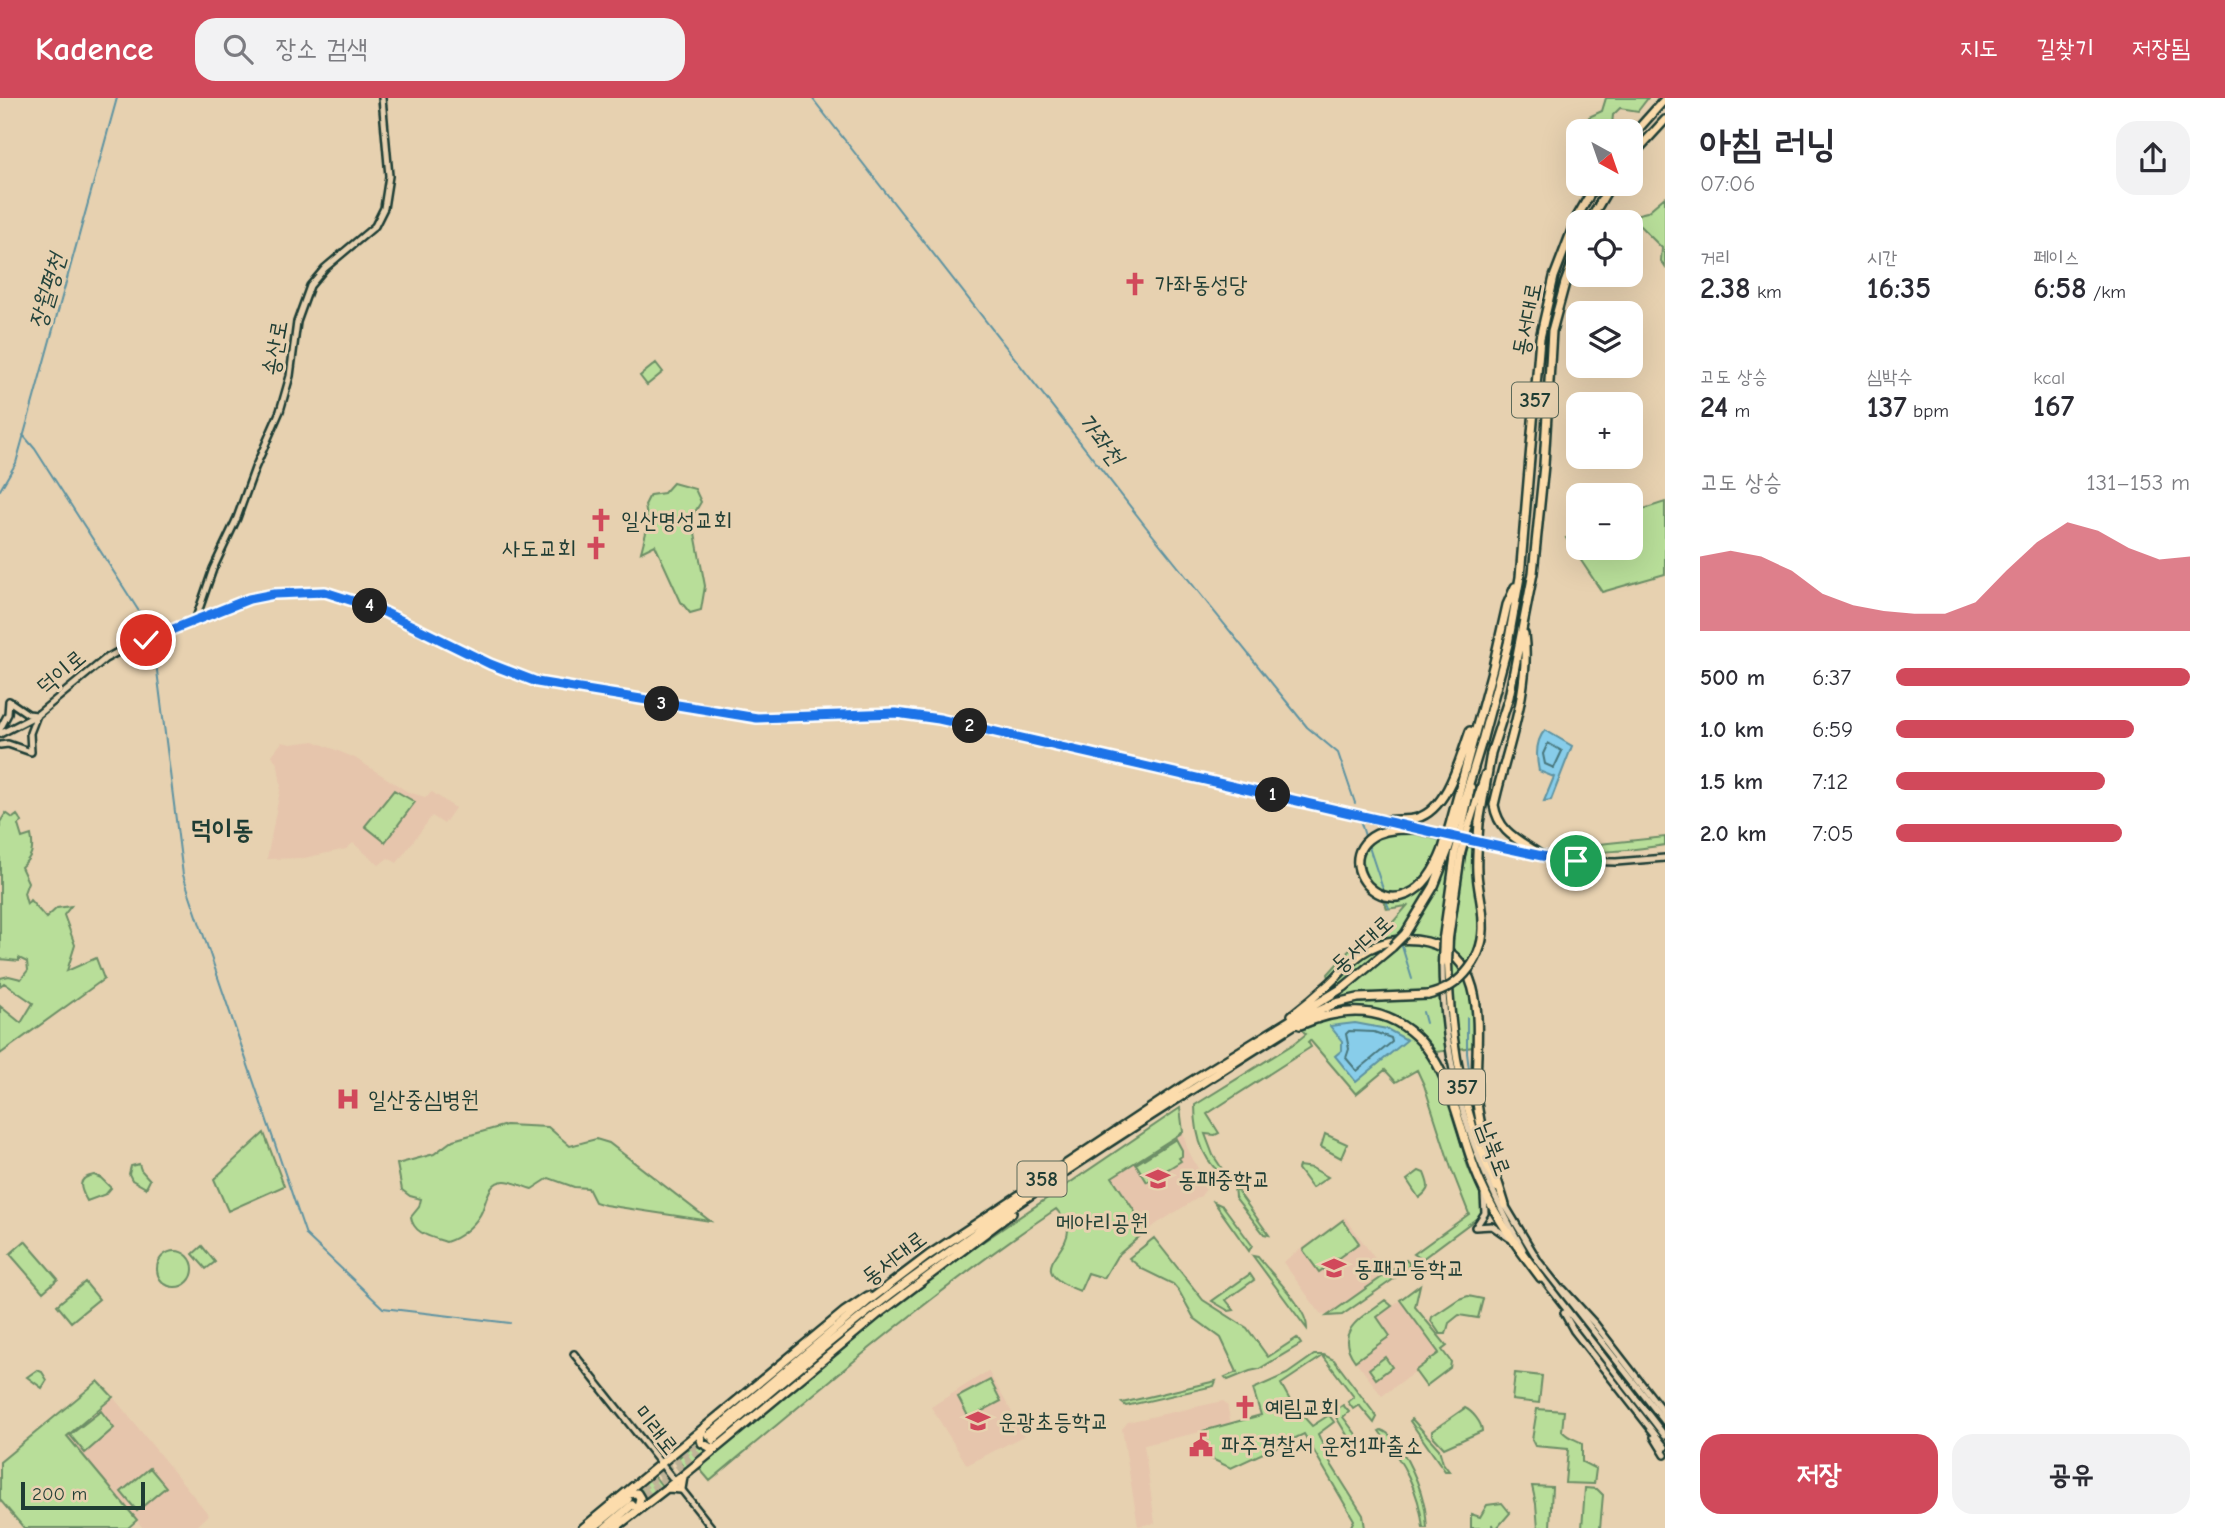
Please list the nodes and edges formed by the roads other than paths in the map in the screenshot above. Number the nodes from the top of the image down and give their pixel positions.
1 (383, 98) edge
2 (1665, 100) edge
3 (1665, 119) edge
4 (1643, 124) edge
5 (1643, 144) edge
6 (1589, 196) edge
7 (1566, 282) edge
8 (1520, 577) junction
9 (195, 621) junction
10 (1523, 626) junction
11 (1484, 698) junction
12 (37, 715) junction
13 (0, 729) edge
14 (0, 734) edge
15 (1482, 741) joint
16 (0, 745) edge
17 (1491, 753) junction
18 (1384, 821) junction
19 (1460, 823) junction
20 (1420, 829) junction
21 (1452, 852) junction
22 (1542, 856) junction
23 (1665, 858) edge
24 (1445, 963) junction
25 (1263, 1045) junction
26 (1221, 1063) junction
27 (1481, 1185) junction
28 (1505, 1205) junction
29 (1518, 1249) junction
30 (1541, 1278) junction
31 (1551, 1278) junction
32 (1556, 1298) junction
33 (574, 1354) dead end
34 (1665, 1414) edge
35 (1665, 1422) edge
36 (1647, 1425) junction
37 (1665, 1436) edge
38 (711, 1437) junction
39 (1665, 1447) edge
40 (1665, 1455) edge
41 (661, 1464) junction
42 (685, 1474) junction
43 (675, 1482) junction
44 (681, 1489) junction
45 (664, 1490) junction
46 (630, 1502) junction
47 (583, 1528) edge
48 (593, 1528) edge
49 (605, 1528) edge
50 (615, 1528) edge
51 (712, 1528) edge

1 - 9 main road, 송산로
2 - 4 highway
3 - 5 highway
6 - 8 highway, 동서대로 / 357
7 - 10 highway, 동서대로 / 357
8 - 11 highway
8 - 15 highway, 동서대로 / 357
9 - 12 main road, 덕이로
9 - 18 main road
10 - 17 highway, 동서대로 / 357
10 - 22 highway
11 - 18 highway
11 - 19 highway
12 - 13 main road
12 - 14 main road, 덕이로
12 - 16 main road
15 - 19 highway, 동서대로 / 358
17 - 19 main road, 남북로 / 357
17 - 25 highway, 동서대로, bridge
18 - 20 main road
19 - 21 highway, 동서대로 / 358, bridge
19 - 21 main road, 남북로 / 357, bridge
20 - 21 highway
20 - 22 main road
21 - 24 main road, 남북로 / 357, bridge
21 - 26 highway, 동서대로 / 358, bridge
22 - 23 main road
24 - 28 main road, 남북로 / 357
24 - 30 main road, 남북로 / 357
25 - 27 highway
25 - 38 highway, 동서대로
26 - 28 highway
26 - 38 highway, 동서대로 / 358
27 - 29 highway
27 - 29 main road
28 - 31 main road, 남북로 / 357
29 - 30 highway
30 - 32 main road, 남북로 / 357
31 - 34 main road
31 - 35 main road, 남북로 / 357
32 - 36 main road
32 - 37 main road, 남북로 / 357
33 - 41 main road, 미래로
36 - 39 main road
36 - 40 main road
38 - 41 highway
38 - 42 highway
41 - 43 main road, 미래로
41 - 46 highway
42 - 43 highway
42 - 44 highway
43 - 44 main road, 미래로
43 - 45 highway
44 - 45 highway
44 - 51 main road, 미래로
45 - 46 highway
46 - 47 highway
46 - 48 highway
46 - 49 highway
46 - 50 highway

